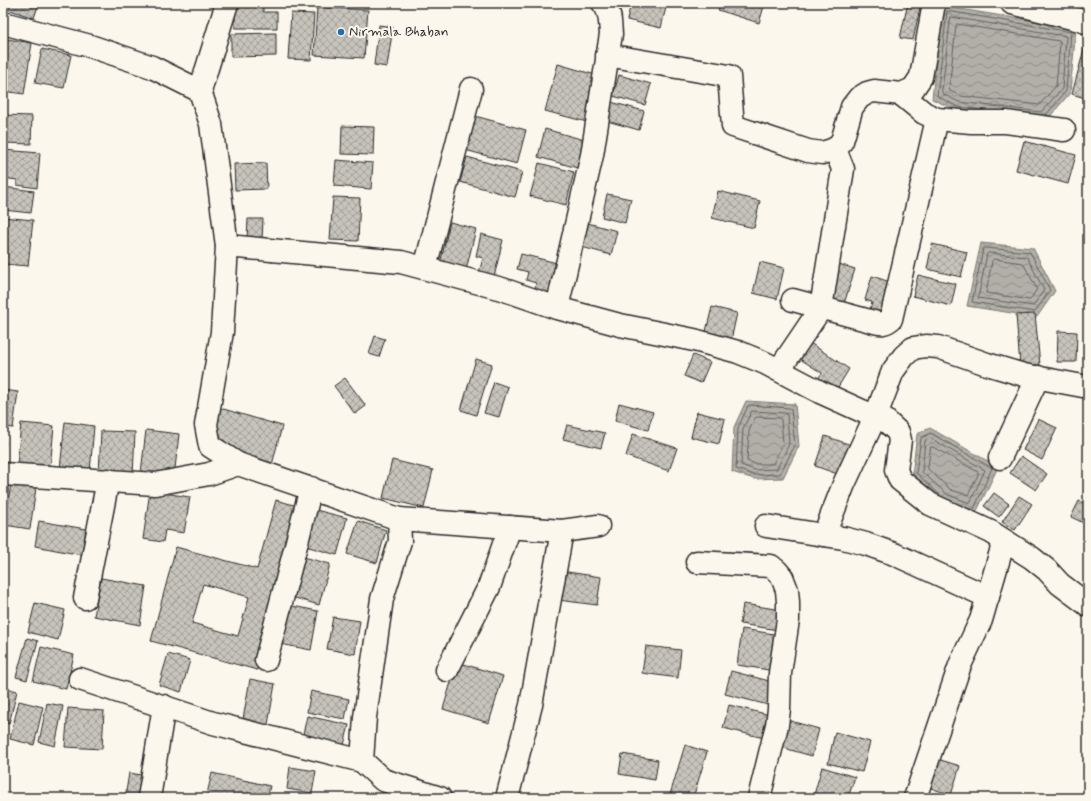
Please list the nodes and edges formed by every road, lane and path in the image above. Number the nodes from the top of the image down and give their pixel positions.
1 (227, 3) edge
2 (603, 3) edge
3 (934, 3) edge
4 (1012, 3) edge
5 (3, 23) edge
6 (1088, 23) edge
7 (607, 55) junction
8 (471, 89) dead end
9 (200, 91) junction
10 (901, 94) junction
11 (937, 119) junction
12 (1064, 130) dead end
13 (835, 149) junction
14 (228, 246) junction
15 (425, 268) junction
16 (793, 300) dead end
17 (557, 308) junction
18 (820, 308) junction
19 (779, 370) junction
20 (1038, 377) junction
21 (1088, 387) edge
22 (876, 415) junction
23 (1000, 458) dead end
24 (238, 464) junction
25 (3, 474) edge
26 (108, 480) junction
27 (311, 488) junction
28 (399, 518) junction
29 (598, 526) dead end
30 (766, 526) dead end
31 (510, 527) junction
32 (562, 531) junction
33 (824, 535) junction
34 (1004, 541) junction
35 (696, 562) dead end
36 (1085, 596) edge
37 (988, 597) junction
38 (86, 598) dead end
39 (266, 660) dead end
40 (448, 670) dead end
41 (80, 678) dead end
42 (164, 706) junction
43 (362, 761) junction
44 (149, 798) edge
45 (440, 798) edge
46 (507, 798) edge
47 (759, 798) edge
48 (915, 798) edge

1 - 9 street
2 - 7 street
3 - 10 street
4 - 6 street
5 - 9 street
7 - 13 street
7 - 17 street
8 - 15 street
9 - 14 street
10 - 11 street
10 - 13 street
11 - 12 street
11 - 18 street
13 - 18 street
14 - 15 street
14 - 24 street
15 - 17 street
16 - 18 street
17 - 19 street
18 - 19 street
19 - 22 street
20 - 21 street
20 - 22 street
20 - 23 street
22 - 33 street
22 - 34 street
24 - 26 street
24 - 27 street
25 - 26 street
26 - 38 street
27 - 28 street
27 - 39 street
28 - 31 street
28 - 43 street
29 - 32 street
30 - 33 street
31 - 32 street
31 - 40 street
32 - 46 street
33 - 37 street
34 - 36 street
34 - 37 street
35 - 47 street
37 - 48 street
41 - 42 street
42 - 43 street
42 - 44 street
43 - 45 street

